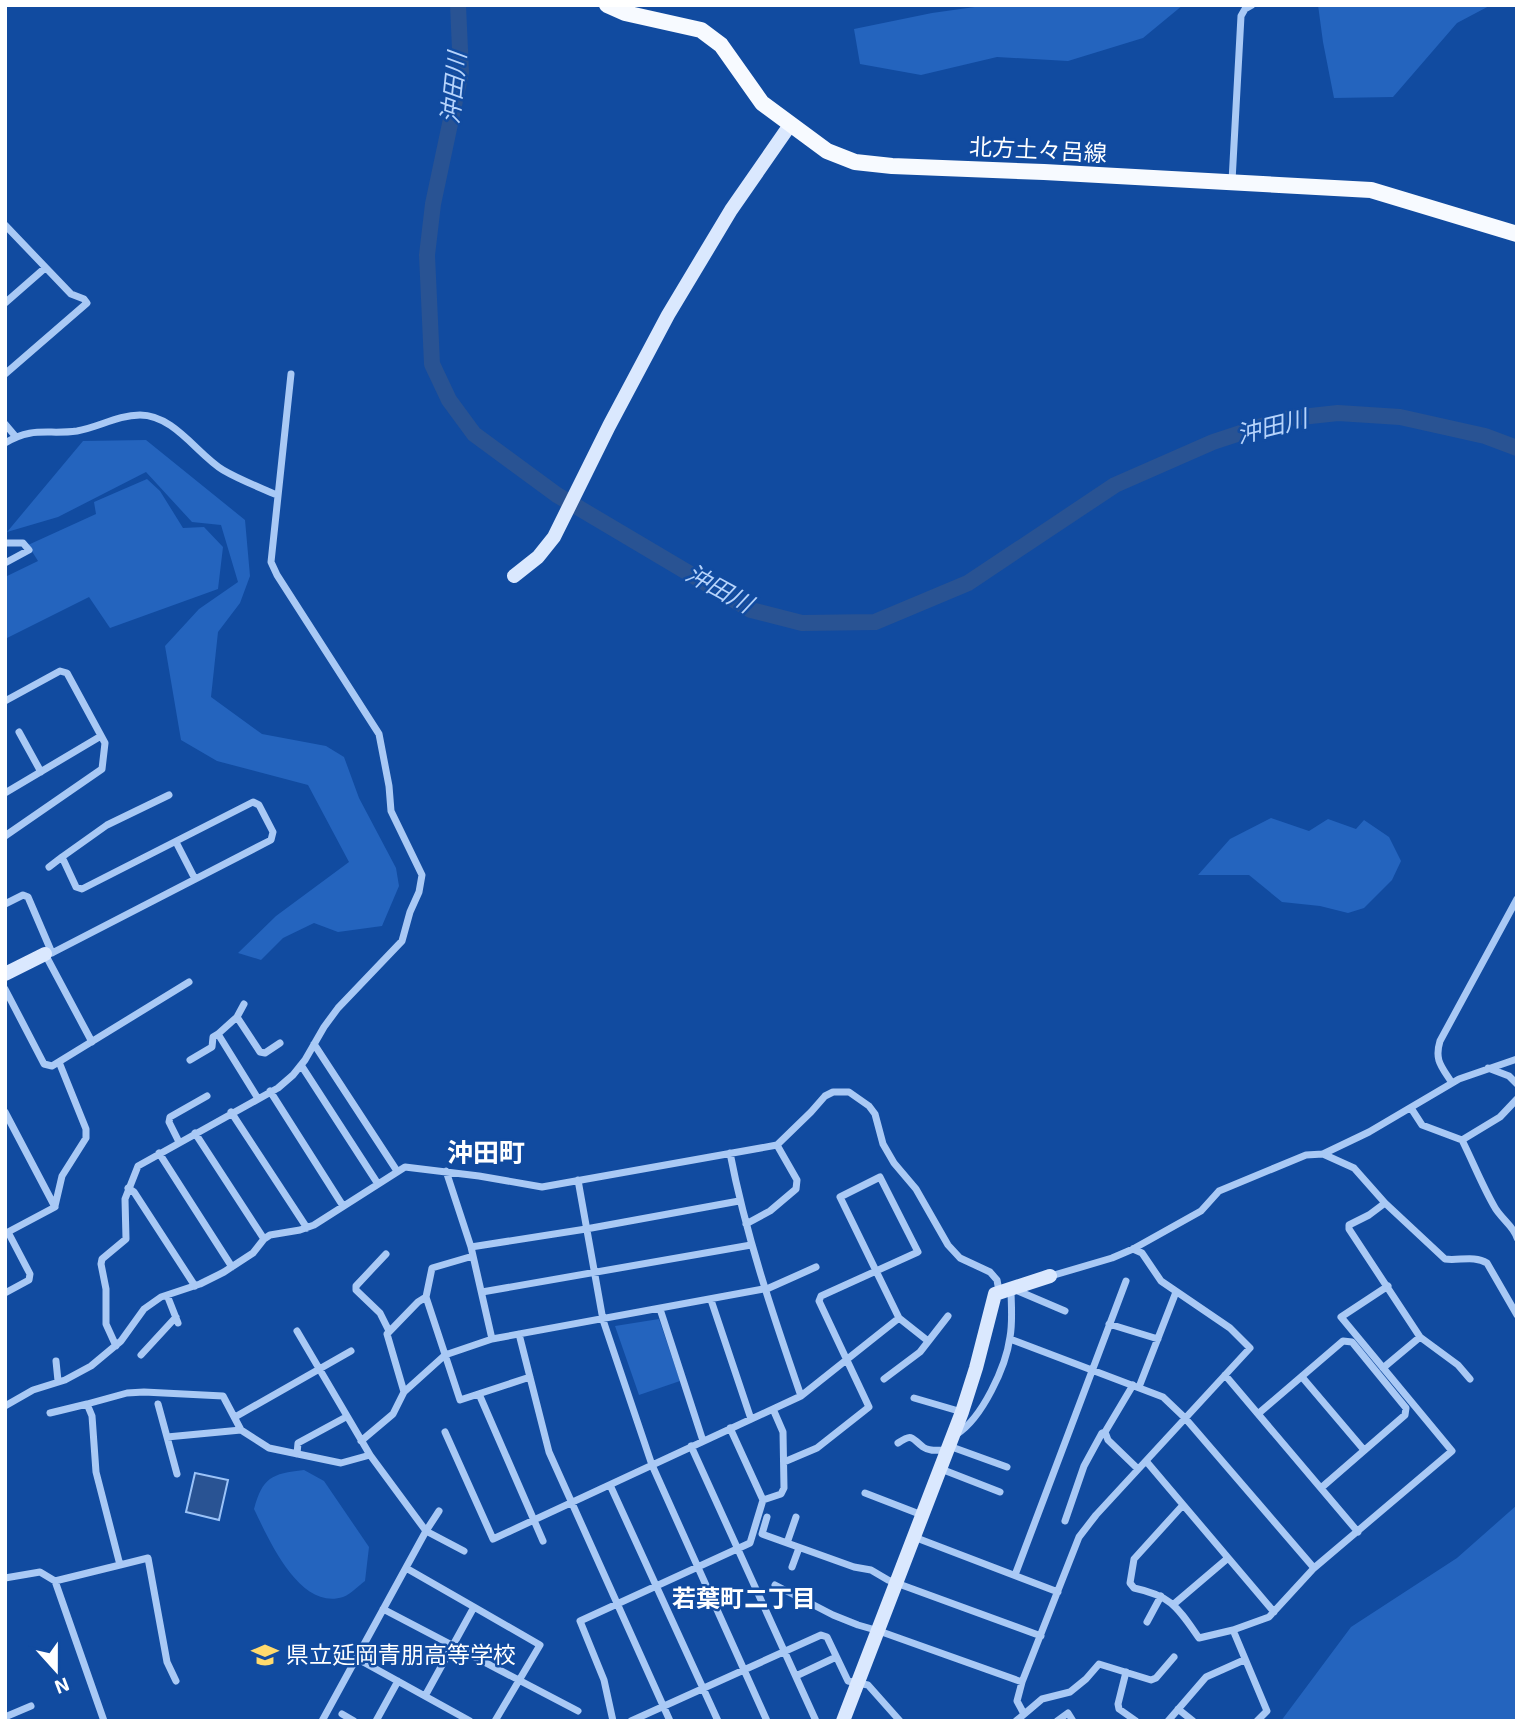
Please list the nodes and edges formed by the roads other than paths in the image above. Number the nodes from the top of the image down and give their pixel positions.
1 (607, 5) edge
2 (1252, 5) edge
3 (790, 125) junction
4 (1232, 183) junction
5 (7, 231) edge
6 (1517, 234) edge
7 (45, 268) junction
8 (5, 303) edge
9 (5, 374) edge
10 (291, 374) dead end
11 (5, 424) edge
12 (16, 437) junction
13 (5, 443) edge
14 (277, 495) junction
15 (5, 543) edge
16 (5, 562) edge
17 (514, 576) dead end
18 (5, 701) edge
19 (19, 732) dead end
20 (101, 736) junction
21 (41, 772) junction
22 (5, 793) edge
23 (169, 795) dead end
24 (5, 836) edge
25 (176, 842) junction
26 (62, 857) junction
27 (48, 867) dead end
28 (195, 879) junction
29 (1517, 899) edge
30 (5, 904) edge
31 (48, 953) junction
32 (5, 974) edge
33 (189, 982) dead end
34 (5, 989) edge
35 (244, 1004) dead end
36 (237, 1017) junction
37 (218, 1034) junction
38 (92, 1042) junction
39 (280, 1043) dead end
40 (314, 1044) junction
41 (1517, 1059) edge
42 (190, 1060) dead end
43 (59, 1062) junction
44 (301, 1065) junction
45 (1487, 1068) junction
46 (1452, 1083) junction
47 (1517, 1084) edge
48 (270, 1091) junction
49 (207, 1096) dead end
50 (257, 1097) junction
51 (1517, 1099) edge
52 (1411, 1108) junction
53 (5, 1112) edge
54 (231, 1112) junction
55 (7, 1121) edge
56 (195, 1133) junction
57 (1462, 1140) junction
58 (179, 1142) junction
59 (777, 1145) junction
60 (159, 1153) junction
61 (730, 1153) junction
62 (1323, 1154) junction
63 (397, 1171) junction
64 (446, 1171) junction
65 (578, 1180) junction
66 (378, 1184) junction
67 (128, 1188) junction
68 (739, 1201) junction
69 (1385, 1203) junction
70 (343, 1206) junction
71 (55, 1207) junction
72 (746, 1224) junction
73 (306, 1228) junction
74 (7, 1229) edge
75 (586, 1229) junction
76 (1517, 1238) edge
77 (264, 1239) junction
78 (751, 1245) junction
79 (471, 1247) junction
80 (1133, 1249) junction
81 (386, 1254) dead end
82 (473, 1256) junction
83 (232, 1267) junction
84 (816, 1267) dead end
85 (875, 1271) junction
86 (594, 1274) junction
87 (1050, 1276) joint
88 (1126, 1281) dead end
89 (195, 1286) junction
90 (1388, 1286) junction
91 (764, 1289) junction
92 (1005, 1290) junction
93 (482, 1292) junction
94 (1176, 1292) junction
95 (5, 1293) edge
96 (167, 1295) junction
97 (426, 1297) junction
98 (711, 1300) junction
99 (660, 1309) junction
100 (1065, 1311) dead end
101 (1517, 1315) edge
102 (948, 1316) dead end
103 (899, 1318) junction
104 (603, 1320) junction
105 (1109, 1324) junction
106 (296, 1331) dead end
107 (389, 1331) junction
108 (519, 1334) junction
109 (1420, 1337) junction
110 (492, 1339) junction
111 (1010, 1339) junction
112 (1158, 1339) junction
113 (928, 1341) junction
114 (116, 1346) junction
115 (351, 1351) dead end
116 (141, 1354) dead end
117 (445, 1355) junction
118 (56, 1361) dead end
119 (845, 1361) junction
120 (1383, 1368) junction
121 (319, 1370) junction
122 (1092, 1370) junction
123 (1225, 1375) junction
124 (530, 1377) junction
125 (1302, 1377) junction
126 (884, 1379) dead end
127 (1469, 1379) dead end
128 (58, 1381) junction
129 (1136, 1386) junction
130 (404, 1392) junction
131 (478, 1394) junction
132 (801, 1396) junction
133 (914, 1398) dead end
134 (87, 1404) junction
135 (158, 1404) dead end
136 (5, 1406) edge
137 (773, 1409) junction
138 (962, 1412) junction
139 (50, 1413) dead end
140 (1259, 1413) junction
141 (235, 1417) junction
142 (346, 1417) junction
143 (1185, 1418) junction
144 (751, 1419) junction
145 (730, 1428) junction
146 (241, 1430) junction
147 (445, 1432) dead end
148 (1105, 1432) junction
149 (167, 1437) junction
150 (361, 1441) junction
151 (703, 1441) junction
152 (898, 1443) dead end
153 (950, 1444) junction
154 (691, 1447) junction
155 (1364, 1450) junction
156 (297, 1454) junction
157 (370, 1455) junction
158 (1146, 1461) junction
159 (784, 1462) junction
160 (652, 1465) junction
161 (1007, 1467) dead end
162 (941, 1469) junction
163 (1138, 1469) junction
164 (177, 1474) dead end
165 (611, 1485) junction
166 (1321, 1488) junction
167 (1000, 1492) dead end
168 (865, 1493) dead end
169 (763, 1500) junction
170 (571, 1502) junction
171 (1183, 1505) junction
172 (439, 1511) dead end
173 (922, 1515) junction
174 (767, 1517) dead end
175 (796, 1517) dead end
176 (533, 1520) junction
177 (1065, 1521) dead end
178 (426, 1531) junction
179 (1358, 1532) junction
180 (914, 1537) junction
181 (543, 1541) dead end
182 (787, 1543) junction
183 (799, 1548) junction
184 (738, 1549) junction
185 (464, 1551) dead end
186 (1228, 1558) junction
187 (120, 1565) junction
188 (699, 1567) junction
189 (792, 1567) dead end
190 (406, 1568) junction
191 (1314, 1568) junction
192 (1015, 1575) junction
193 (5, 1578) edge
194 (55, 1581) junction
195 (895, 1582) junction
196 (775, 1585) dead end
197 (657, 1587) junction
198 (1058, 1592) junction
199 (1161, 1596) junction
200 (618, 1604) junction
201 (1174, 1604) junction
202 (474, 1607) junction
203 (383, 1609) junction
204 (1275, 1612) junction
205 (1147, 1622) dead end
206 (1233, 1630) junction
207 (879, 1631) junction
208 (1041, 1636) junction
209 (453, 1646) junction
210 (785, 1651) junction
211 (1174, 1657) dead end
212 (356, 1658) junction
213 (832, 1659) dead end
214 (1244, 1660) junction
215 (744, 1670) junction
216 (1126, 1672) junction
217 (796, 1676) junction
218 (519, 1680) junction
219 (176, 1681) dead end
220 (398, 1681) junction
221 (1022, 1682) junction
222 (858, 1685) junction
223 (703, 1688) junction
224 (425, 1696) junction
225 (31, 1706) dead end
226 (664, 1706) junction
227 (1178, 1709) junction
228 (578, 1711) dead end
229 (342, 1714) dead end
230 (1024, 1714) junction
231 (5, 1717) edge
232 (104, 1721) edge
233 (322, 1721) edge
234 (354, 1721) edge
235 (376, 1721) edge
236 (470, 1721) edge
237 (495, 1721) edge
238 (613, 1721) edge
239 (631, 1721) edge
240 (670, 1721) edge
241 (718, 1721) edge
242 (767, 1721) edge
243 (816, 1721) edge
244 (843, 1721) edge
245 (900, 1721) edge
246 (1016, 1721) edge
247 (1057, 1721) edge
248 (1073, 1721) edge
249 (1136, 1721) edge
250 (1168, 1721) edge
251 (1193, 1721) edge
252 (1257, 1721) edge

1 - 3 main road, 北方土々呂線
2 - 4 street
3 - 4 main road, 北方土々呂線
3 - 17 street
4 - 6 main road, 北方土々呂線
5 - 7 street
7 - 8 street
7 - 9 street
10 - 14 street
11 - 12 street
12 - 13 street
12 - 14 street
14 - 40 street
15 - 16 street
18 - 20 street
19 - 21 street
20 - 21 street
20 - 24 street
21 - 22 street
23 - 26 street
25 - 26 street
25 - 28 street
25 - 28 street
26 - 27 street
28 - 31 street
29 - 46 street
30 - 31 street
31 - 32 street
31 - 38 street
33 - 38 street
34 - 43 street
35 - 36 street
36 - 37 street
36 - 39 street
37 - 42 street
37 - 50 street
38 - 43 street
40 - 44 street
40 - 63 street
41 - 45 street
43 - 71 street
44 - 48 street
44 - 66 street
45 - 46 street
45 - 47 street
46 - 52 street
48 - 50 street
48 - 70 street
49 - 58 street
50 - 54 street
51 - 57 street
52 - 57 street
52 - 62 street
53 - 55 street
54 - 56 street
54 - 73 street
55 - 71 street
56 - 58 street
56 - 77 street
57 - 76 street
58 - 60 street
59 - 61 street
59 - 72 street
59 - 92 street
60 - 67 street
60 - 83 street
61 - 65 street
61 - 68 street
62 - 69 street
62 - 80 street
63 - 64 street
63 - 66 street
64 - 65 street
64 - 79 street
65 - 75 street
66 - 70 street
67 - 89 street
67 - 114 street
68 - 72 street
68 - 75 street
69 - 90 street
69 - 101 street
70 - 73 street
71 - 74 street
72 - 78 street
73 - 77 street
74 - 95 street
75 - 79 street
75 - 86 street
77 - 83 street
78 - 86 street
78 - 91 street
79 - 82 street
80 - 87 street
80 - 94 street
81 - 107 street
82 - 93 street
82 - 97 street
83 - 89 street
84 - 91 street
85 - 85 street
85 - 103 street
85 - 119 street
86 - 93 street
86 - 104 street
87 - 92 street
88 - 105 street
89 - 96 street
90 - 109 street
90 - 120 street
91 - 98 street
91 - 132 street
92 - 100 street
92 - 111 street
92 - 138 street
93 - 110 street
94 - 112 street
94 - 123 street
96 - 114 street
96 - 116 street
97 - 107 street
97 - 117 street
98 - 99 street
98 - 144 street
99 - 104 street
99 - 151 street
102 - 113 street
103 - 113 street
103 - 119 street
104 - 108 street
104 - 160 street
105 - 112 street
105 - 122 street
106 - 121 street
107 - 130 street
108 - 110 street
108 - 124 street
109 - 120 street
109 - 127 street
110 - 117 street
111 - 122 street
111 - 153 street
112 - 129 street
113 - 126 street
114 - 128 street
115 - 121 street
117 - 130 street
117 - 131 street
118 - 128 street
119 - 132 street
119 - 159 street
120 - 179 street
121 - 141 street
121 - 142 street
122 - 129 street
122 - 192 street
123 - 140 street
123 - 143 street
124 - 131 street
124 - 170 street
125 - 140 street
125 - 155 street
125 - 155 street
128 - 136 street
129 - 143 street
129 - 148 street
130 - 150 street
131 - 176 street
132 - 137 street
133 - 138 street
134 - 139 street
134 - 141 street
134 - 187 street
135 - 149 street
137 - 144 street
137 - 159 street
138 - 153 street
140 - 166 street
141 - 146 street
142 - 150 street
142 - 156 street
143 - 158 street
143 - 191 street
144 - 145 street
145 - 151 street
145 - 169 street
146 - 149 street
146 - 156 street
147 - 176 street
148 - 163 street
148 - 177 street
149 - 164 street
150 - 157 street
151 - 154 street
152 - 153 street
153 - 161 street
153 - 162 street
154 - 160 street
154 - 184 street
155 - 166 street
156 - 157 street
157 - 178 street
158 - 163 street
158 - 171 street
159 - 169 street
160 - 165 street
160 - 188 street
162 - 167 street
162 - 173 street
163 - 198 street
165 - 170 street
165 - 197 street
166 - 179 street
168 - 173 street
169 - 184 street
170 - 176 street
170 - 200 street
171 - 186 street
171 - 199 street
172 - 178 street
173 - 180 street
174 - 182 street
175 - 182 street
176 - 181 street
178 - 185 street
178 - 190 street
179 - 191 street
180 - 192 street
180 - 195 street
182 - 183 street
183 - 189 street
183 - 195 street
184 - 188 street
184 - 210 street
186 - 201 street
186 - 204 street
187 - 194 street
187 - 219 street
188 - 197 street
188 - 215 street
190 - 202 street
190 - 203 street
191 - 204 street
192 - 198 street
193 - 194 street
194 - 232 street
195 - 207 street
195 - 208 street
196 - 207 street
197 - 200 street
197 - 223 street
198 - 208 street
199 - 201 street
199 - 205 street
200 - 226 street
200 - 238 street
201 - 206 street
202 - 209 street
202 - 218 street
203 - 209 street
203 - 212 street
204 - 206 street
206 - 214 street
207 - 221 street
207 - 222 street
208 - 221 street
209 - 218 street
209 - 224 street
210 - 215 street
210 - 217 street
210 - 222 street
211 - 216 street
212 - 220 street
212 - 233 street
213 - 217 street
214 - 227 street
214 - 252 street
215 - 223 street
215 - 242 street
216 - 230 street
216 - 249 street
217 - 243 street
218 - 228 street
218 - 237 street
220 - 224 street
220 - 235 street
221 - 230 street
222 - 244 street
222 - 245 street
223 - 226 street
223 - 241 street
224 - 236 street
225 - 231 street
226 - 239 street
226 - 240 street
227 - 250 street
227 - 251 street
229 - 234 street
230 - 246 street
247 - 248 street

